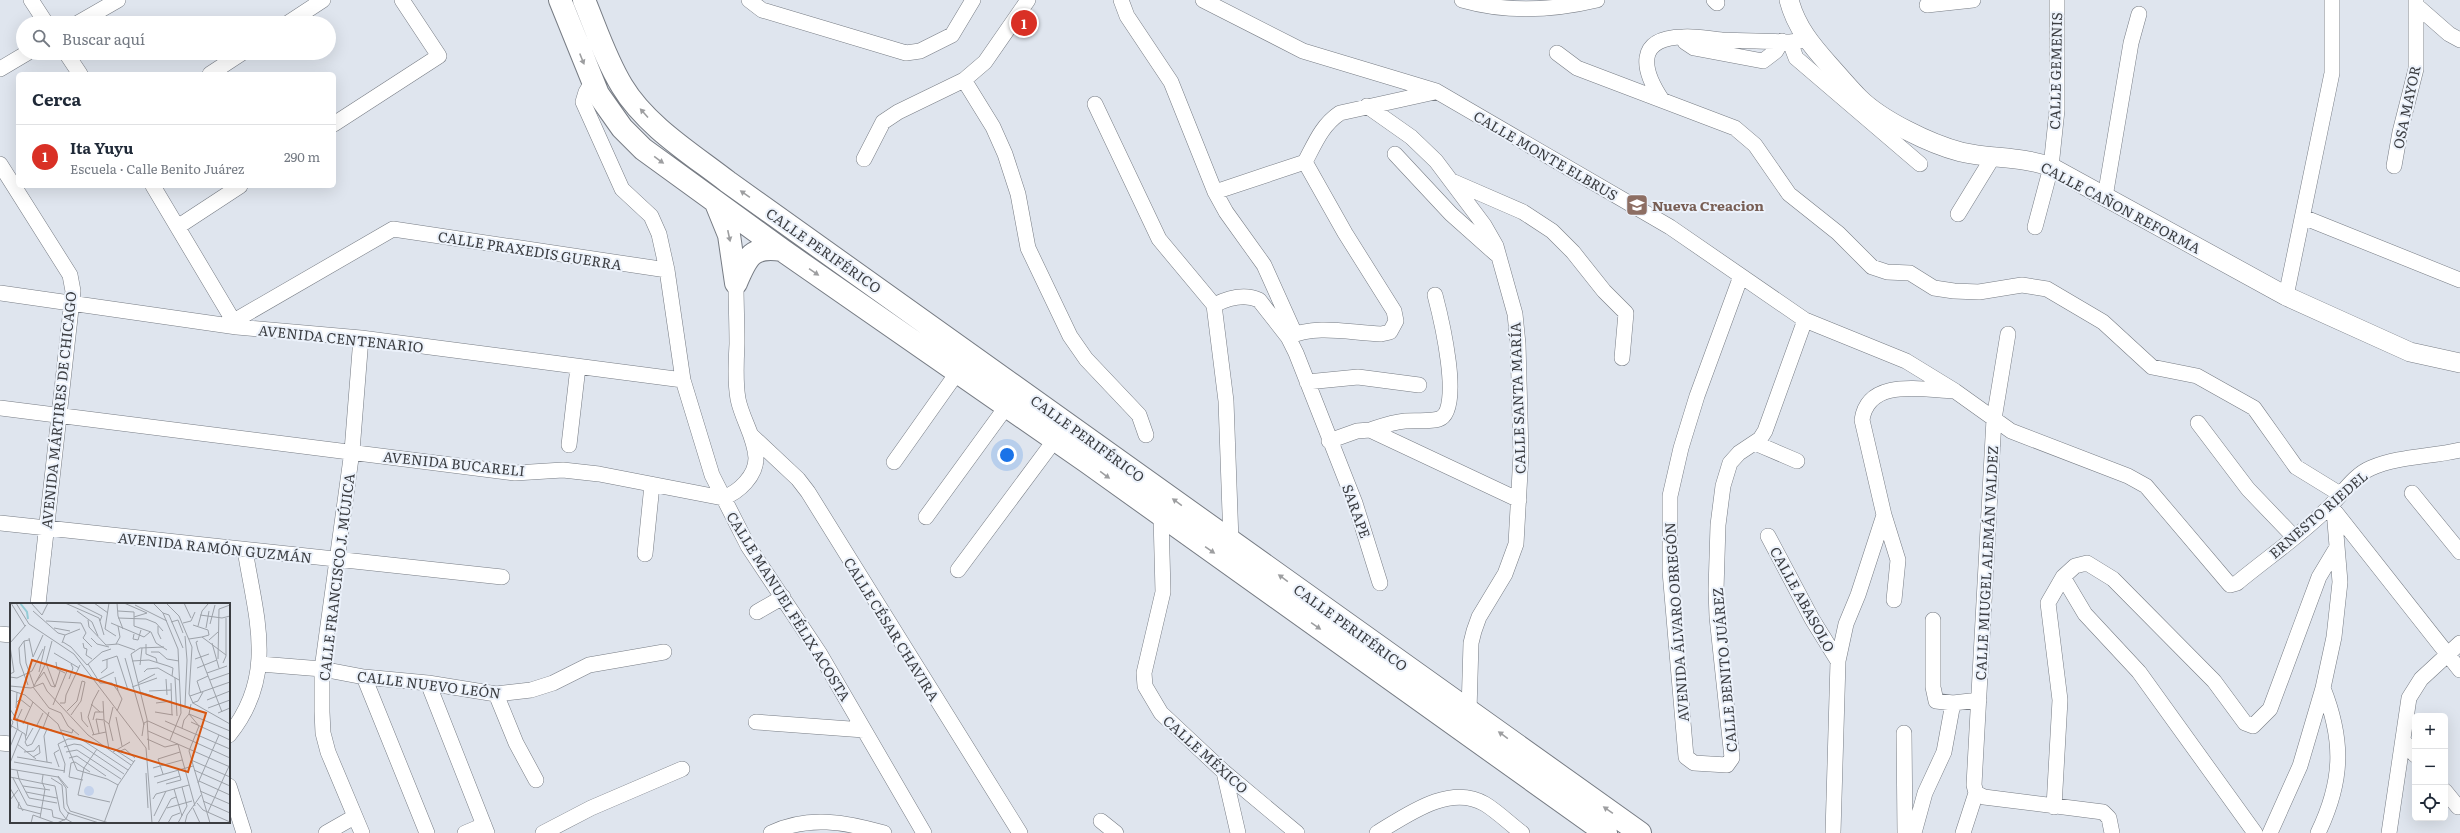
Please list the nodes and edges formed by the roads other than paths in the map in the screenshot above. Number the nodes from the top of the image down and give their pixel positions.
1 (31, 0) edge
2 (118, 0) edge
3 (323, 0) edge
4 (402, 0) edge
5 (560, 0) edge
6 (584, 0) edge
7 (749, 0) edge
8 (973, 0) edge
9 (1028, 0) edge
10 (1121, 0) edge
11 (1203, 0) edge
12 (1462, 0) edge
13 (1597, 0) edge
14 (1789, 0) edge
15 (1802, 0) edge
16 (1973, 0) edge
17 (2057, 0) edge
18 (2332, 0) edge
19 (2416, 3) edge
20 (1927, 5) dead end
21 (2138, 14) dead end
22 (41, 16) edge
23 (90, 16) edge
24 (299, 16) edge
25 (1682, 37) junction
26 (1796, 39) junction
27 (2460, 40) edge
28 (1557, 53) dead end
29 (16, 60) edge
30 (71, 60) edge
31 (231, 60) edge
32 (0, 69) edge
33 (79, 72) edge
34 (213, 72) edge
35 (964, 80) junction
36 (592, 82) junction
37 (1436, 91) junction
38 (1662, 100) junction
39 (1095, 104) dead end
40 (1367, 106) junction
41 (336, 123) edge
42 (1395, 154) dead end
43 (1993, 157) junction
44 (864, 158) dead end
45 (1305, 162) junction
46 (1920, 164) dead end
47 (2394, 166) dead end
48 (2051, 167) junction
49 (2, 171) edge
50 (1453, 182) junction
51 (154, 188) edge
52 (237, 188) edge
53 (1214, 192) junction
54 (2105, 197) junction
55 (714, 201) junction
56 (1958, 214) dead end
57 (2303, 217) junction
58 (179, 226) junction
59 (2035, 227) dead end
60 (782, 250) junction
61 (1500, 257) junction
62 (668, 270) junction
63 (1741, 276) junction
64 (2460, 280) edge
65 (736, 283) junction
66 (0, 293) edge
67 (1435, 295) dead end
68 (2286, 296) junction
69 (73, 302) junction
70 (1214, 305) junction
71 (1805, 320) junction
72 (236, 324) junction
73 (899, 330) junction
74 (2008, 334) dead end
75 (1292, 336) junction
76 (361, 338) junction
77 (1622, 358) dead end
78 (2460, 363) edge
79 (578, 367) junction
80 (683, 380) junction
81 (952, 380) junction
82 (1307, 382) junction
83 (1419, 385) dead end
84 (1955, 391) junction
85 (0, 408) edge
86 (1001, 414) junction
87 (60, 415) junction
88 (1994, 419) junction
89 (2198, 423) dead end
90 (1370, 430) junction
91 (751, 435) junction
92 (1146, 435) dead end
93 (1329, 441) junction
94 (1755, 443) junction
95 (569, 445) dead end
96 (1048, 449) junction
97 (2460, 450) edge
98 (352, 451) junction
99 (894, 462) dead end
100 (1087, 462) junction
101 (1797, 462) dead end
102 (652, 485) junction
103 (2412, 493) dead end
104 (2340, 494) junction
105 (723, 498) junction
106 (1519, 500) junction
107 (2333, 508) junction
108 (1884, 515) junction
109 (1161, 516) junction
110 (926, 517) dead end
111 (0, 523) edge
112 (45, 530) junction
113 (1768, 536) dead end
114 (2294, 536) junction
115 (1231, 541) junction
116 (2337, 547) junction
117 (245, 550) junction
118 (2460, 552) edge
119 (645, 554) dead end
120 (336, 560) junction
121 (958, 570) dead end
122 (502, 577) dead end
123 (2063, 577) junction
124 (1380, 583) dead end
125 (2230, 585) joint
126 (783, 597) junction
127 (1894, 600) dead end
128 (38, 603) edge
129 (757, 612) dead end
130 (1933, 620) dead end
131 (0, 634) edge
132 (10, 635) edge
133 (2460, 643) edge
134 (664, 652) dead end
135 (2448, 653) junction
136 (1838, 661) junction
137 (260, 664) junction
138 (322, 669) junction
139 (2460, 670) edge
140 (364, 677) junction
141 (428, 683) junction
142 (2323, 688) junction
143 (496, 694) junction
144 (1980, 700) junction
145 (1953, 703) junction
146 (1469, 711) junction
147 (756, 722) dead end
148 (864, 730) junction
149 (230, 733) edge
150 (1904, 733) dead end
151 (2404, 740) junction
152 (0, 743) edge
153 (10, 744) edge
154 (2412, 751) edge
155 (1690, 762) joint
156 (682, 769) dead end
157 (1224, 772) junction
158 (536, 780) dead end
159 (230, 789) edge
160 (1976, 793) junction
161 (2448, 795) edge
162 (2054, 807) junction
163 (2458, 807) dead end
164 (354, 817) junction
165 (1101, 820) dead end
166 (485, 829) edge
167 (244, 833) edge
168 (326, 833) edge
169 (362, 833) edge
170 (428, 833) edge
171 (465, 833) edge
172 (543, 833) edge
173 (771, 833) edge
174 (884, 833) edge
175 (924, 833) edge
176 (1020, 833) edge
177 (1116, 833) edge
178 (1238, 833) edge
179 (1297, 833) edge
180 (1377, 833) edge
181 (1522, 833) edge
182 (1606, 833) edge
183 (1640, 833) edge
184 (1833, 833) edge
185 (1905, 833) edge
186 (1914, 833) edge
187 (1963, 833) edge
188 (2112, 833) edge
189 (2255, 833) edge
190 (2270, 833) edge
191 (2318, 833) edge
192 (2388, 833) edge

1 - 22 street
2 - 23 street
3 - 24 street
4 - 41 street
5 -> 36 highway, CALLE PERIFÉRICO
115 -> 6 highway, CALLE PERIFÉRICO
7 - 8 street
9 - 35 street
10 - 53 street
11 - 37 street, CALLE MONTE ELBRUS
12 - 13 street
14 - 26 main road, CALLE CAÑON REFORMA
15 - 26 main road
16 - 20 street
17 - 48 street, CALLE GEMENIS
18 - 57 street
19 - 27 street
19 - 47 street, OSA MAYOR
21 - 54 street
25 - 26 street
25 - 26 street
25 - 38 street
26 - 43 main road, CALLE CAÑON REFORMA
26 - 46 street
28 - 38 street
29 - 32 street
30 - 33 street
31 - 34 street
35 - 44 street
35 - 92 street
36 -> 55 highway, CALLE PERIFÉRICO
36 - 62 street, CALLE MANUEL FÉLIX ACOSTA
37 - 40 street
37 - 63 street, CALLE MONTE ELBRUS
38 - 104 street
39 - 70 street
40 - 45 street
40 - 50 street, CALLE SANTA MARÍA
42 - 61 street
43 - 48 main road, CALLE CAÑON REFORMA
43 - 56 street
45 - 53 street
45 - 75 street
48 - 54 main road, CALLE CAÑON REFORMA
48 - 59 street, CALLE GEMENIS
49 - 69 street, AVENIDA MÁRTIRES DE CHICAGO
50 - 61 street, CALLE SANTA MARÍA
50 - 77 street
51 - 58 street
52 - 58 street
53 - 75 street
54 - 68 main road, CALLE CAÑON REFORMA
55 - 60 highway, CALLE PERIFÉRICO
55 -> 65 highway
57 - 64 street
57 - 68 street
58 - 72 street
60 - 65 highway
60 -> 73 highway, CALLE PERIFÉRICO
61 - 106 street, CALLE SANTA MARÍA
62 - 72 street, CALLE PRAXEDIS GUERRA
62 - 80 street, CALLE MANUEL FÉLIX ACOSTA
63 - 71 street, CALLE MONTE ELBRUS
63 - 155 street, AVENIDA ÁLVARO OBREGÓN
65 - 91 street
66 - 69 street, AVENIDA CENTENARIO
67 - 90 street
68 - 78 main road, CALLE CAÑON REFORMA
69 - 72 street, AVENIDA CENTENARIO
69 - 87 street, AVENIDA MÁRTIRES DE CHICAGO
70 - 75 street
70 - 115 street
71 - 84 street, CALLE MONTE ELBRUS
71 - 94 street, CALLE BENITO JUÁREZ
72 - 76 street, AVENIDA CENTENARIO
73 - 81 highway
73 - 100 highway, CALLE PERIFÉRICO
74 - 88 street, CALLE MIUGEL ALEMÁN VALDEZ
75 - 82 street, SARAPE
76 - 79 street, AVENIDA CENTENARIO
76 - 98 street, CALLE FRANCISCO J. MÚJICA
79 - 80 street, AVENIDA CENTENARIO
79 - 95 street
80 - 105 street, CALLE MANUEL FÉLIX ACOSTA
81 - 86 highway
81 - 99 street
82 - 83 street
82 - 93 street, SARAPE
84 - 88 street, CALLE MONTE ELBRUS
84 - 108 street
85 - 87 street, AVENIDA BUCARELI
86 - 96 highway
86 - 110 street
87 - 98 street, AVENIDA BUCARELI
87 - 112 street, AVENIDA MÁRTIRES DE CHICAGO
88 - 125 street, CALLE MONTE ELBRUS
88 - 144 street, CALLE MIUGEL ALEMÁN VALDEZ
89 - 114 street
90 - 93 street
90 - 106 street
91 - 105 street
91 - 176 street, CALLE CÉSAR CHAVIRA
93 - 124 street, SARAPE
94 - 101 street
94 - 155 street, CALLE BENITO JUÁREZ
96 - 100 highway
96 - 121 street
97 - 104 street, ERNESTO RIEDEL
98 - 102 street, AVENIDA BUCARELI
98 - 120 street, CALLE FRANCISCO J. MÚJICA
100 -> 109 highway, CALLE PERIFÉRICO
102 - 105 street, AVENIDA BUCARELI
102 - 119 street
103 - 118 street
104 - 107 street, ERNESTO RIEDEL
105 - 126 street, CALLE MANUEL FÉLIX ACOSTA
106 - 146 street, CALLE SANTA MARÍA
107 - 114 street, ERNESTO RIEDEL
107 - 116 street
107 - 135 street
108 - 127 street
108 - 136 street
109 - 157 street, CALLE MÉXICO
109 -> 182 highway, CALLE PERIFÉRICO
111 - 112 street, AVENIDA RAMÓN GUZMÁN
112 - 117 street, AVENIDA RAMÓN GUZMÁN
112 - 128 street, AVENIDA MÁRTIRES DE CHICAGO
113 - 136 street, CALLE ABASOLO
114 - 125 street, ERNESTO RIEDEL
146 -> 115 highway, CALLE PERIFÉRICO
116 - 123 street
116 - 142 street
117 - 120 street, AVENIDA RAMÓN GUZMÁN
117 - 137 street
120 - 122 street, AVENIDA RAMÓN GUZMÁN
120 - 138 street, CALLE FRANCISCO J. MÚJICA
123 - 162 street
123 - 189 street
126 - 129 street
126 - 148 street, CALLE MANUEL FÉLIX ACOSTA
130 - 145 street
131 - 132 street
133 - 135 street
134 - 143 street, CALLE NUEVO LEÓN
135 - 139 street
135 - 151 street
136 - 184 street
137 - 138 street, CALLE NUEVO LEÓN
137 - 149 street
138 - 140 street, CALLE NUEVO LEÓN
138 - 164 street, CALLE FRANCISCO J. MÚJICA
140 - 141 street, CALLE NUEVO LEÓN
140 - 170 street
141 - 143 street, CALLE NUEVO LEÓN
141 - 166 street
142 - 190 street
142 - 191 street
143 - 158 street
144 - 145 street
144 - 160 street, CALLE MIUGEL ALEMÁN VALDEZ
145 - 186 street
183 -> 146 highway, CALLE PERIFÉRICO
147 - 148 street
148 - 175 street, CALLE MANUEL FÉLIX ACOSTA
150 - 185 street
151 - 154 street
151 - 192 street
152 - 153 street
156 - 172 street
157 - 178 street
157 - 179 street, CALLE MÉXICO
159 - 167 street
160 - 162 street
160 - 187 street
161 - 163 street
162 - 188 street
164 - 168 street
164 - 169 street, CALLE FRANCISCO J. MÚJICA
165 - 177 street
166 - 171 street
173 - 174 street
180 - 181 street

